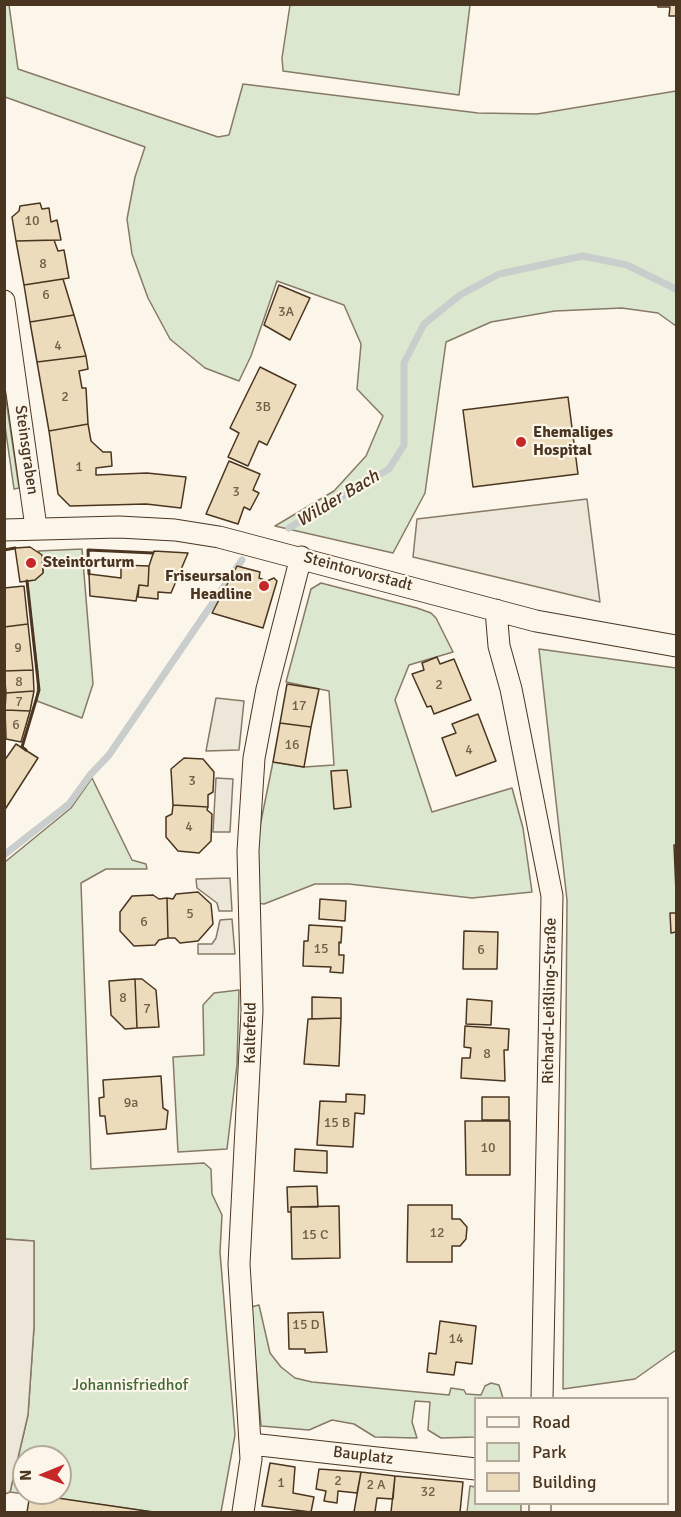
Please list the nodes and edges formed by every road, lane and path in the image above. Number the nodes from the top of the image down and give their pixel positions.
1 (4, 301) edge
2 (36, 527) junction
3 (4, 530) edge
4 (296, 556) junction
5 (496, 610) junction
6 (676, 646) edge
7 (542, 1397) edge
8 (251, 1444) junction
9 (474, 1468) edge
10 (243, 1512) edge

1 - 2 street, Steinsgraben
2 - 3 street, Steintorvorstadt
2 - 4 street, Steintorvorstadt
4 - 5 street, Steintorvorstadt
4 - 8 street, Kaltefeld
5 - 6 street, Steintorvorstadt
5 - 7 street, Richard-Leißling-Straße
8 - 9 street, Bauplatz
8 - 10 street, Kaltefeld

